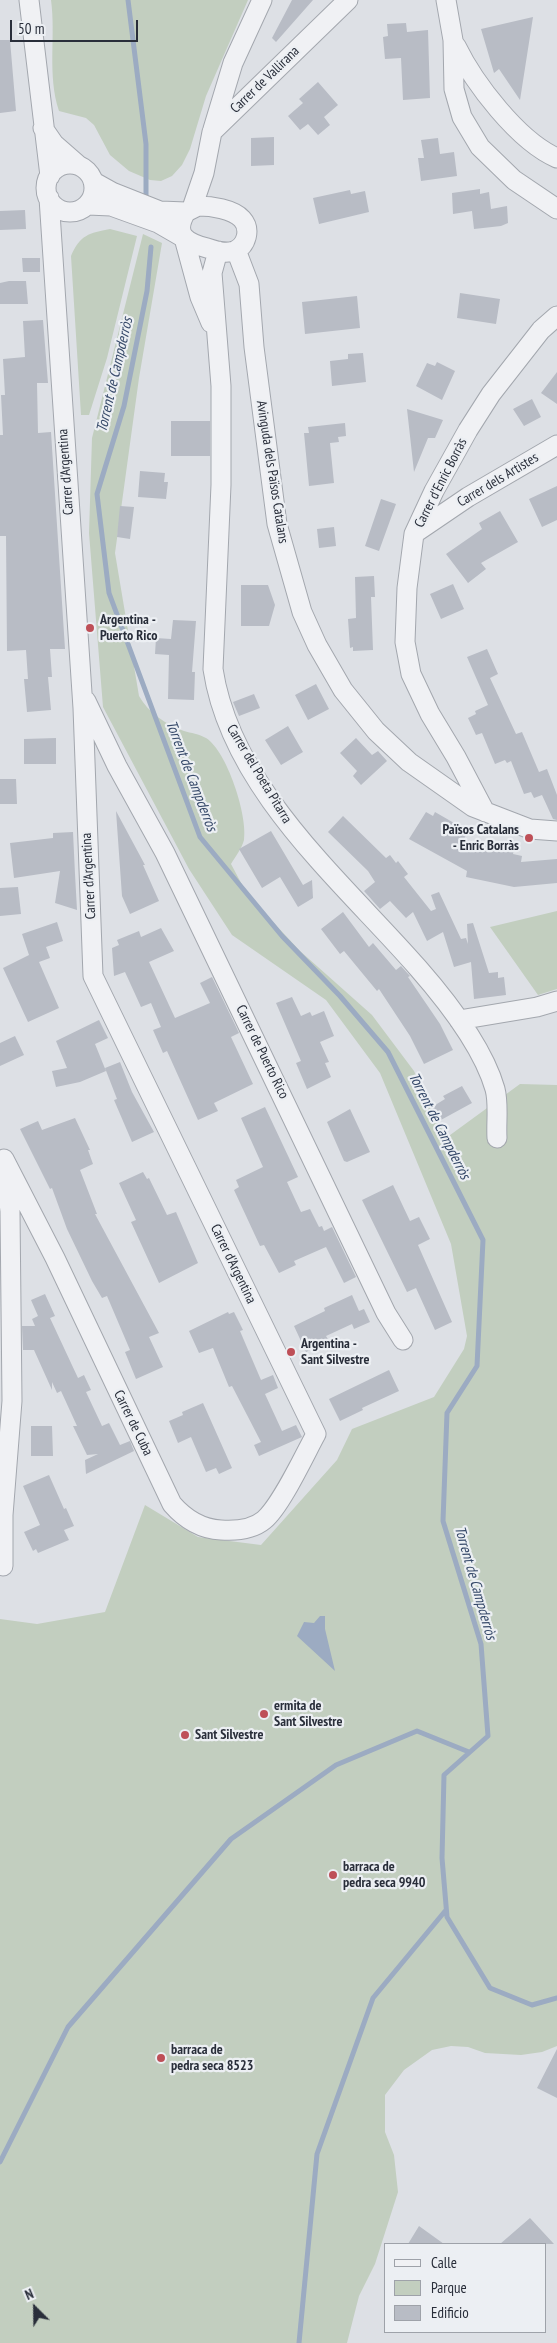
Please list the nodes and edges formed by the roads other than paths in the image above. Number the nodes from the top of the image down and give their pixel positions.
1 (29, 0) edge
2 (262, 0) edge
3 (348, 0) edge
4 (446, 0) edge
5 (453, 40) junction
6 (43, 128) junction
7 (212, 132) junction
8 (557, 158) edge
9 (78, 165) junction
10 (204, 173) junction
11 (50, 176) junction
12 (94, 182) junction
13 (48, 198) junction
14 (81, 208) junction
15 (214, 208) junction
16 (557, 209) edge
17 (189, 210) junction
18 (184, 238) junction
19 (227, 251) junction
20 (52, 268) junction
21 (557, 316) edge
22 (218, 341) junction
23 (557, 445) edge
24 (414, 534) junction
25 (82, 694) junction
26 (84, 757) junction
27 (117, 766) junction
28 (485, 812) junction
29 (557, 831) edge
30 (557, 1001) edge
31 (459, 1020) junction
32 (497, 1138) dead end
33 (2, 1154) edge
34 (402, 1340) dead end
35 (316, 1434) joint
36 (3, 1566) dead end

1 - 6 street
2 - 7 street
3 - 7 street, Carrer de Vallirana
4 - 5 street
5 - 8 street
5 - 16 street
6 - 9 street
6 - 11 street
7 - 10 street
9 - 11 street
9 - 12 street
10 - 15 street
10 - 17 street
11 - 13 street
12 - 14 street
12 - 17 street
13 - 14 street
13 - 20 street, Carrer d'Argentina
14 - 18 street
14 - 20 street, Carrer d'Argentina
15 - 17 street
15 - 19 street
17 - 18 street
18 - 19 street
18 - 22 street, Carrer del Poeta Pitarra
19 - 22 street, Carrer del Poeta Pitarra
19 - 28 street, Avinguda dels Països Catalans
20 - 25 street, Carrer d'Argentina
21 - 24 street, Carrer d'Enric Borràs
22 - 31 street, Carrer del Poeta Pitarra
23 - 24 street, Carrer dels Artistes
24 - 28 street, Carrer d'Enric Borràs
25 - 26 street, Carrer d'Argentina
25 - 27 street, Carrer de Puerto Rico
26 - 27 street
26 - 35 street, Carrer d'Argentina
27 - 34 street, Carrer de Puerto Rico
28 - 29 street, Avinguda dels Països Catalans
30 - 31 street
31 - 32 street, Carrer del Poeta Pitarra
33 - 35 street, Carrer de Cuba
33 - 36 street

